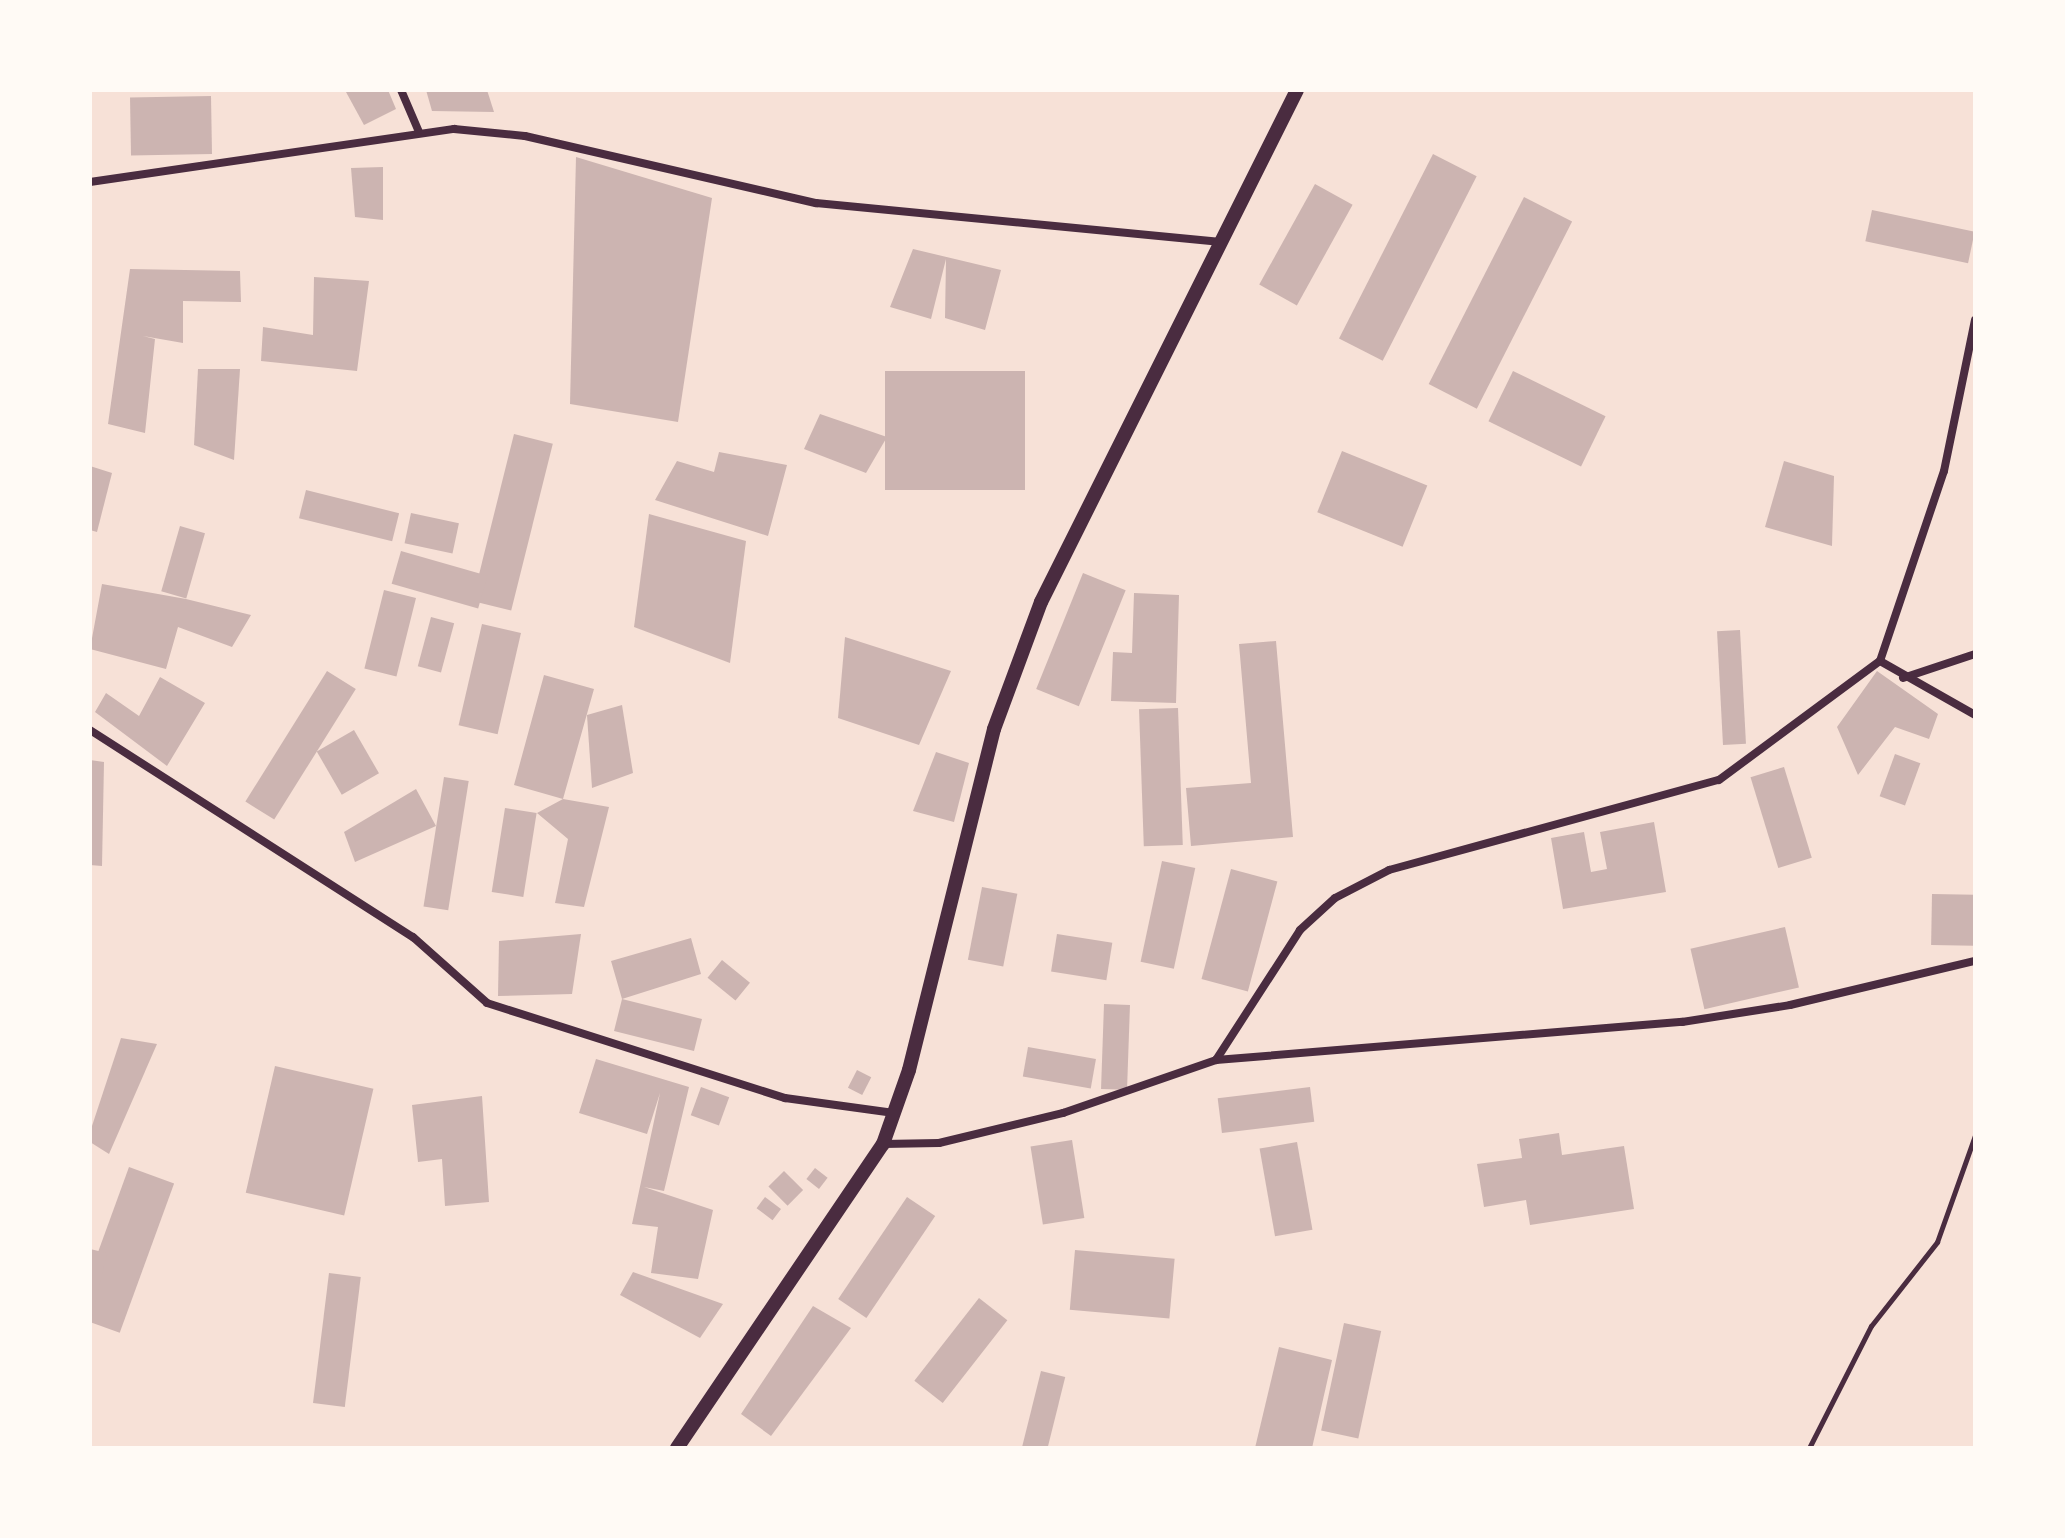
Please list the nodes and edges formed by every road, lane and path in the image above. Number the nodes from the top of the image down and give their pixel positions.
1 (401, 90) edge
2 (1297, 90) edge
3 (419, 132) junction
4 (90, 182) edge
5 (1222, 242) junction
6 (1975, 320) edge
7 (1975, 654) edge
8 (1880, 661) junction
9 (1903, 678) junction
10 (1975, 715) edge
11 (90, 730) edge
12 (1975, 961) edge
13 (1216, 1060) junction
14 (894, 1113) junction
15 (1975, 1135) edge
16 (883, 1144) junction
17 (677, 1448) edge
18 (1809, 1448) edge

1 - 3 street
2 - 5 street
3 - 4 street
3 - 5 street
5 - 14 street
6 - 8 street
7 - 9 street
8 - 9 street
8 - 13 street
9 - 10 street
11 - 14 street
12 - 13 street
13 - 16 street
14 - 16 street
15 - 18 path
16 - 17 street

